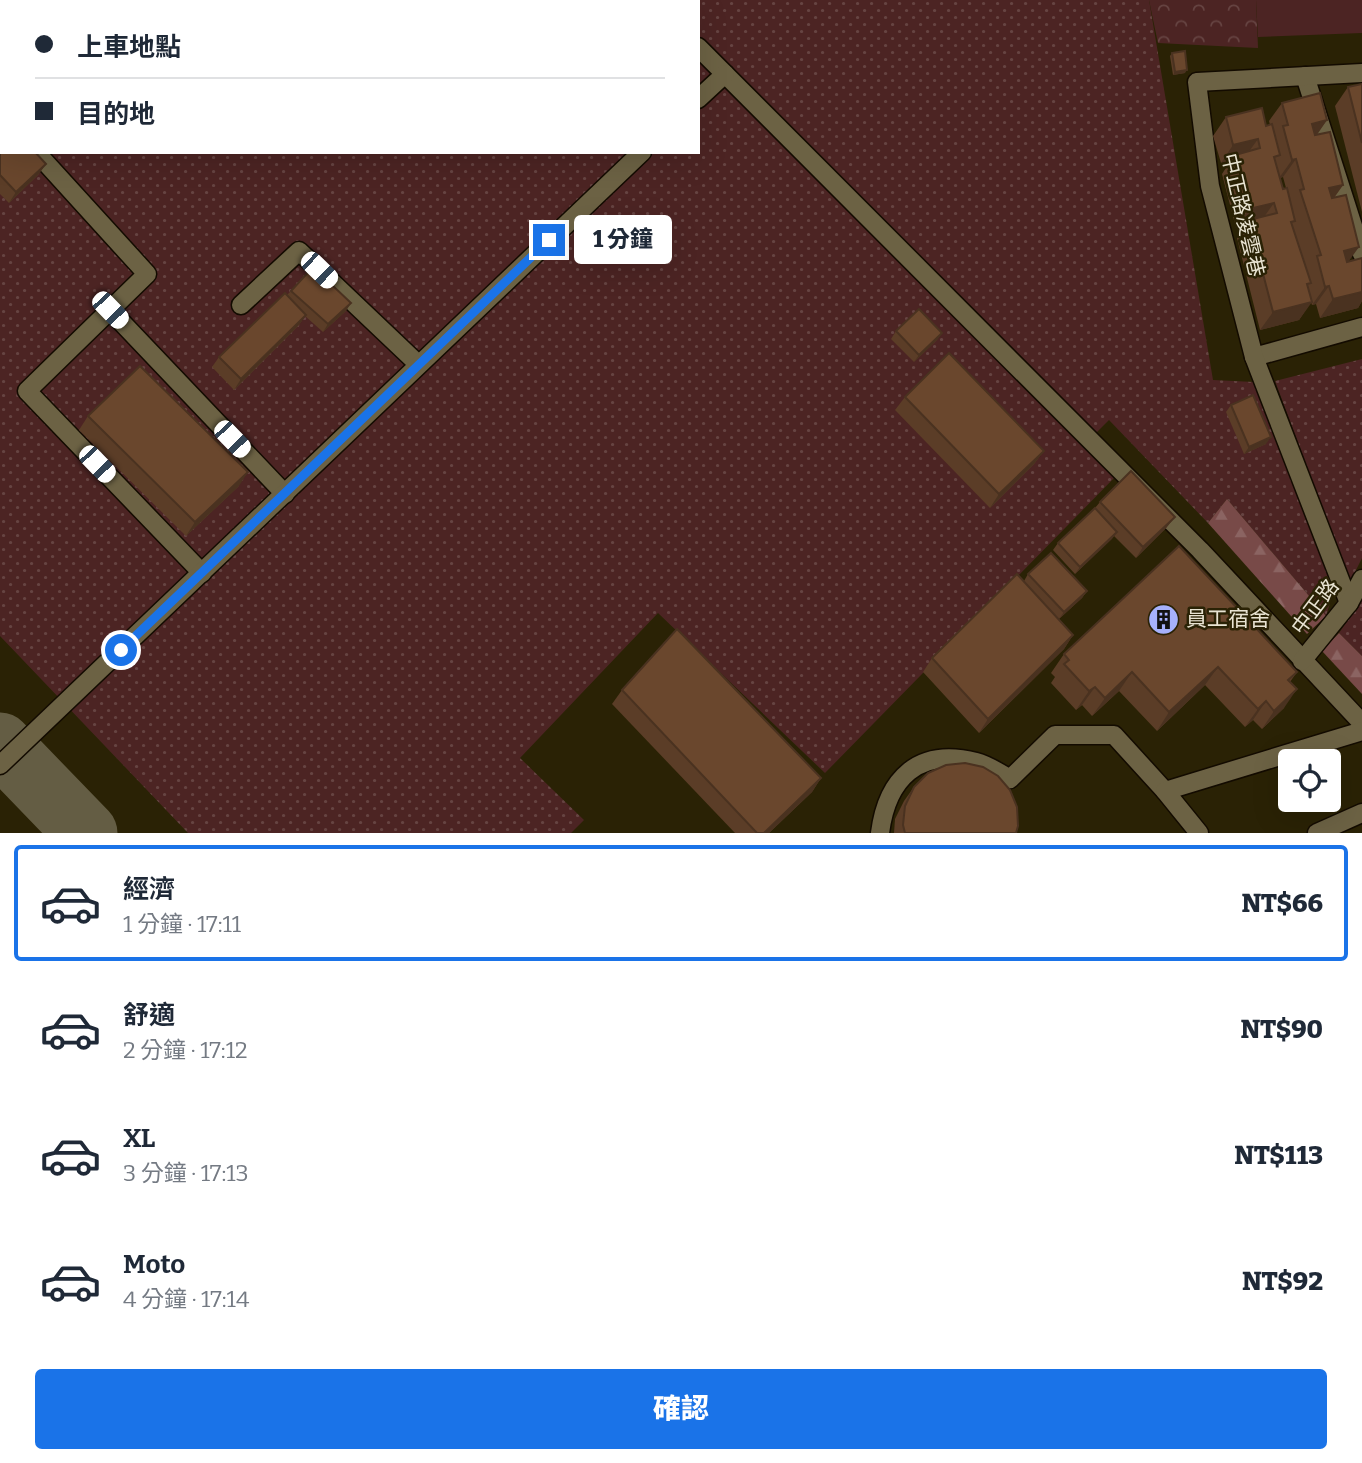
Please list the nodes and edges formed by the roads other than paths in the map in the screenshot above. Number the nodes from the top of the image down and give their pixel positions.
1 (700, 49) edge
2 (1362, 73) edge
3 (725, 74) junction
4 (1305, 76) junction
5 (700, 97) edge
6 (38, 154) edge
7 (640, 154) edge
8 (1362, 254) edge
9 (241, 305) dead end
10 (110, 310) junction
11 (1362, 327) edge
12 (1254, 356) junction
13 (418, 364) junction
14 (285, 494) junction
15 (202, 573) junction
16 (1362, 579) edge
17 (1349, 603) junction
18 (1302, 661) junction
19 (1362, 723) edge
20 (1362, 730) edge
21 (0, 765) edge
22 (1164, 791) junction
23 (1362, 813) edge
24 (880, 833) edge
25 (1199, 833) edge
26 (1317, 833) edge

1 - 3 lane
2 - 4 lane
3 - 5 lane
3 - 18 lane
4 - 8 lane
4 - 12 lane, 中正路凌雲巷
6 - 10 lane
7 - 13 lane
9 - 13 lane
10 - 14 lane
10 - 15 lane
11 - 12 lane
12 - 17 lane, 中正路凌雲巷
13 - 14 lane
14 - 15 lane
15 - 21 lane
16 - 17 lane, 中正路
17 - 18 lane, 中正路
18 - 19 lane
20 - 22 lane
22 - 24 lane
22 - 25 lane
23 - 26 lane

